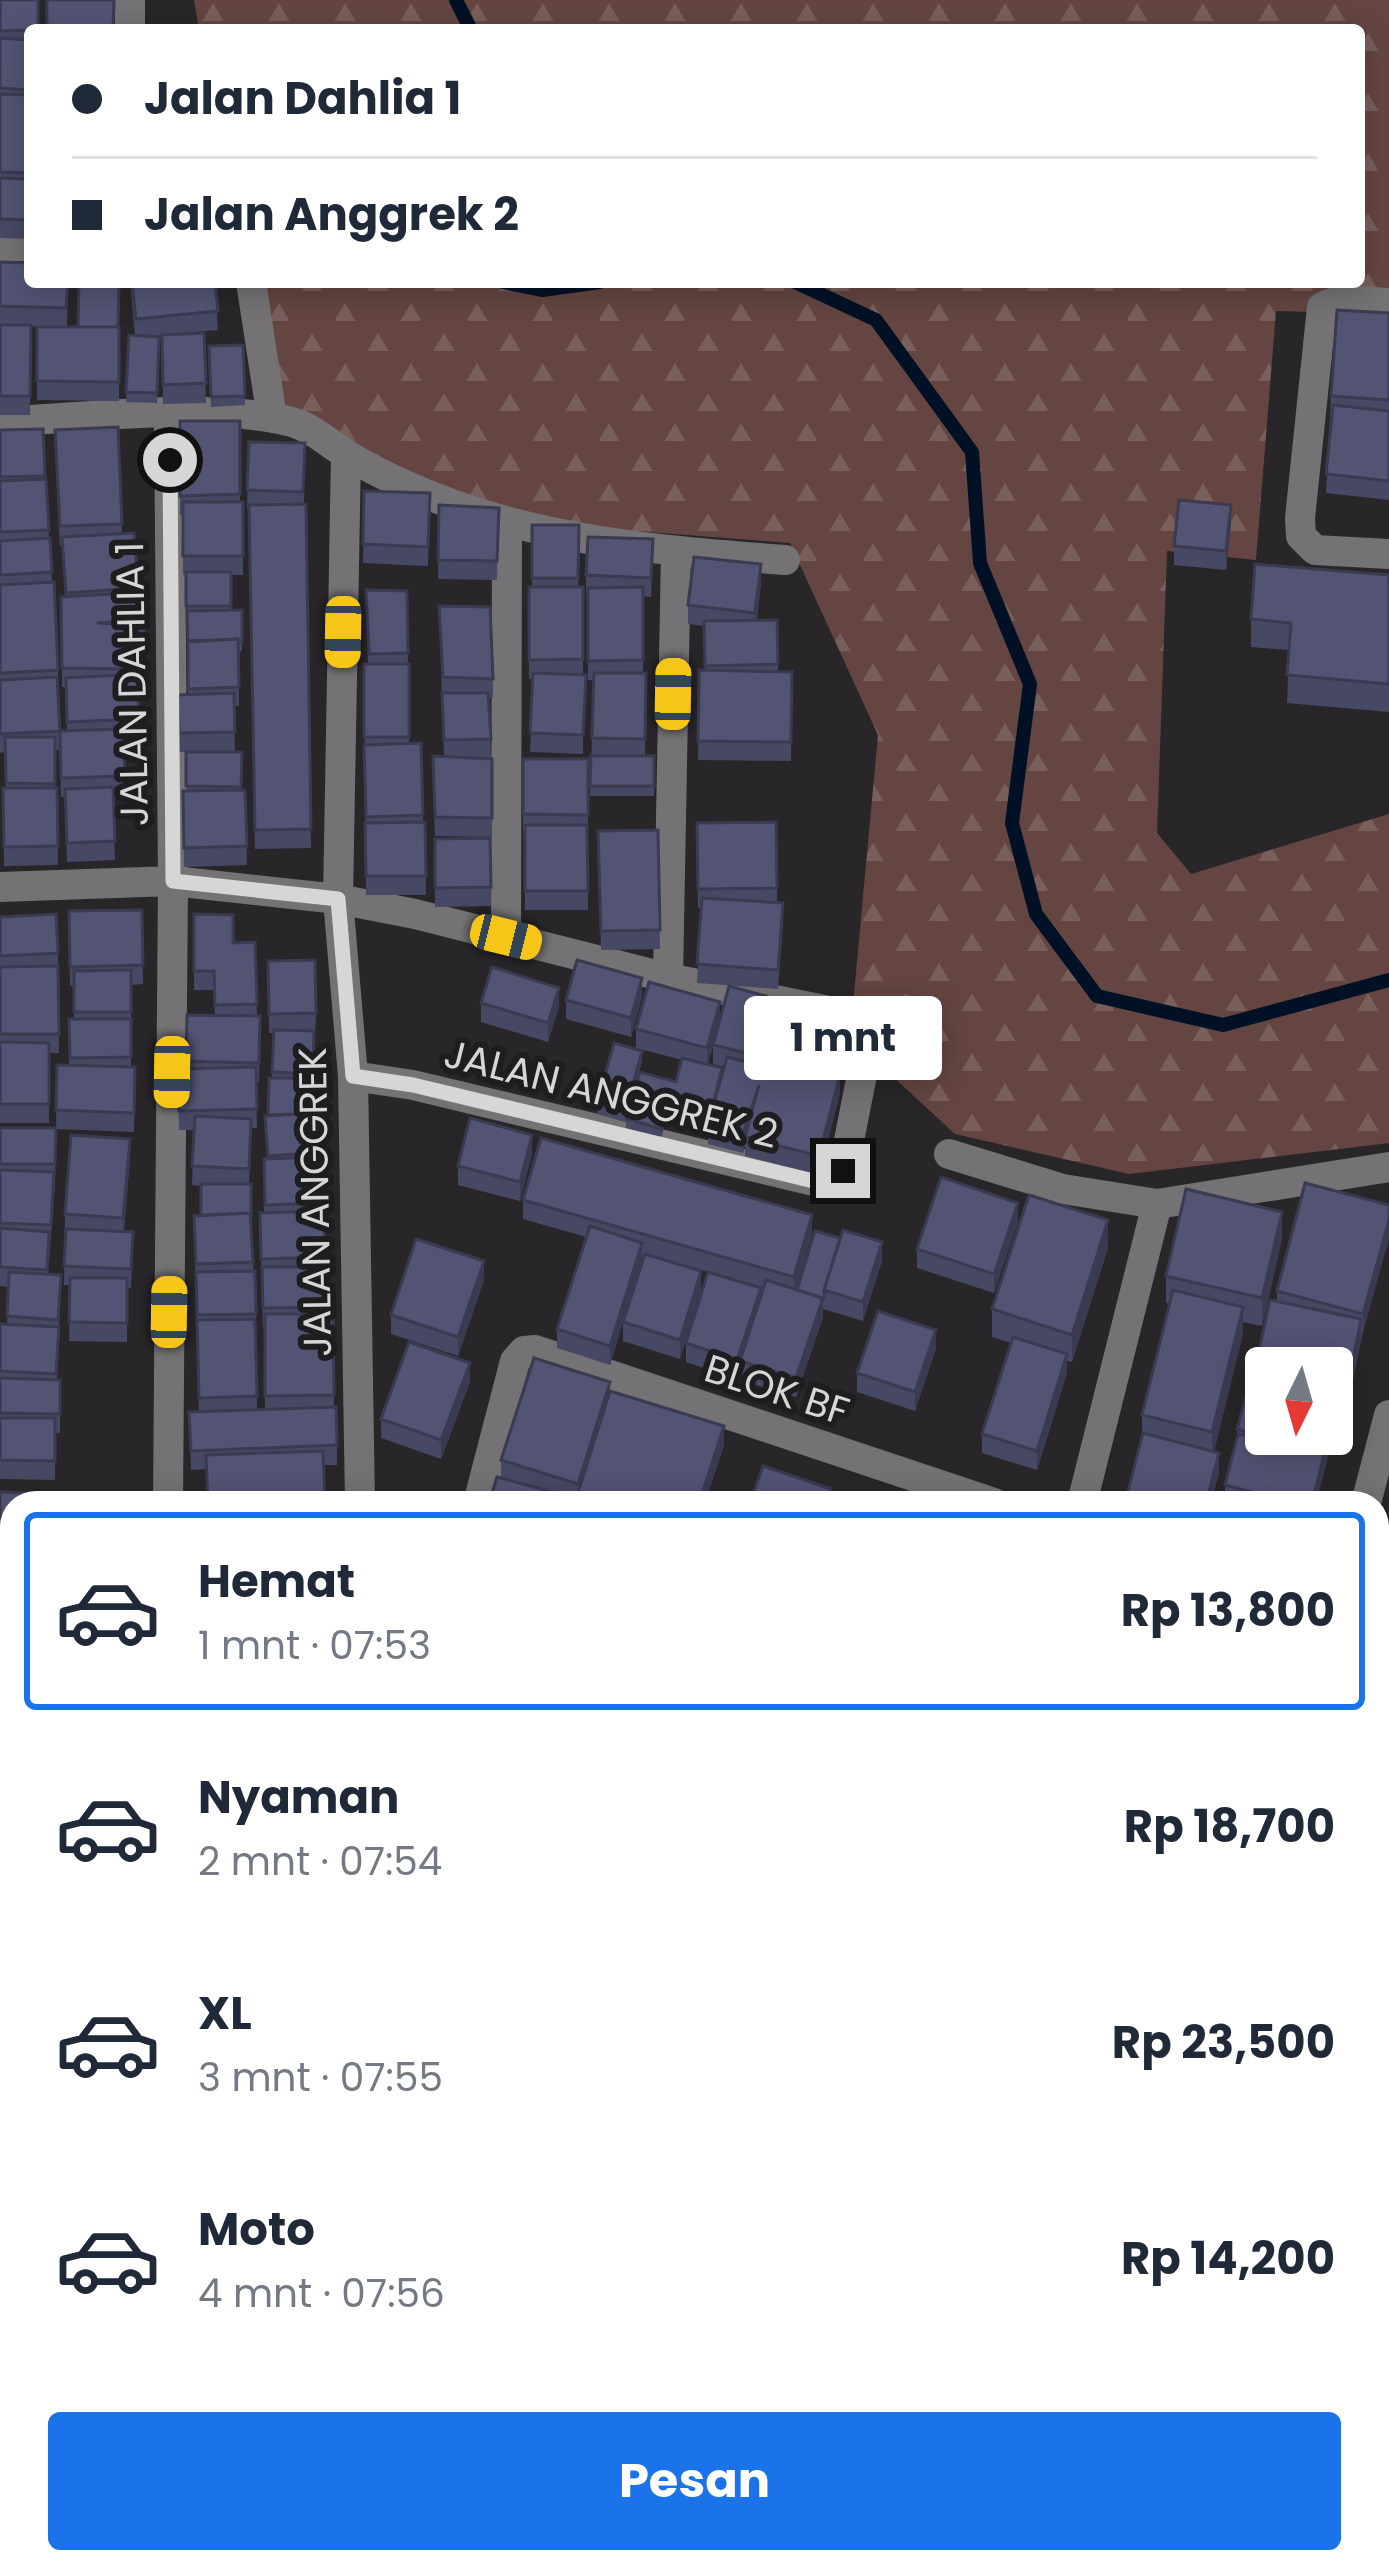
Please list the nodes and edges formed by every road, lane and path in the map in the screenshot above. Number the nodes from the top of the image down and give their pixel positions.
1 (252, 288) edge
2 (1389, 302) edge
3 (169, 414) junction
4 (272, 418) junction
5 (0, 422) edge
6 (346, 454) junction
7 (507, 523) junction
8 (676, 552) junction
9 (1389, 554) edge
10 (785, 560) dead end
11 (173, 881) junction
12 (0, 887) edge
13 (338, 899) junction
14 (506, 937) junction
15 (668, 977) junction
16 (353, 1076) junction
17 (949, 1154) dead end
18 (1389, 1167) edge
19 (1157, 1204) junction
20 (1389, 1414) edge
21 (168, 1491) edge
22 (360, 1491) edge
23 (481, 1491) edge
24 (958, 1491) edge
25 (1085, 1491) edge
26 (1369, 1491) edge

1 - 4 street
2 - 9 street
3 - 4 street
3 - 5 street
3 - 11 street, JALAN DAHLIA 1
4 - 6 street
6 - 7 street
6 - 13 street, JALAN ANGGREK
7 - 8 street
7 - 14 street
8 - 10 street
8 - 15 street
11 - 12 street
11 - 13 street
11 - 21 street, JALAN DAHLIA 1
13 - 14 street
13 - 16 street, JALAN ANGGREK
14 - 15 street
15 - 16 street, JALAN ANGGREK 2
16 - 22 street, JALAN ANGGREK
17 - 19 street
18 - 19 street
19 - 25 street
20 - 26 street
23 - 24 street, BLOK BF

